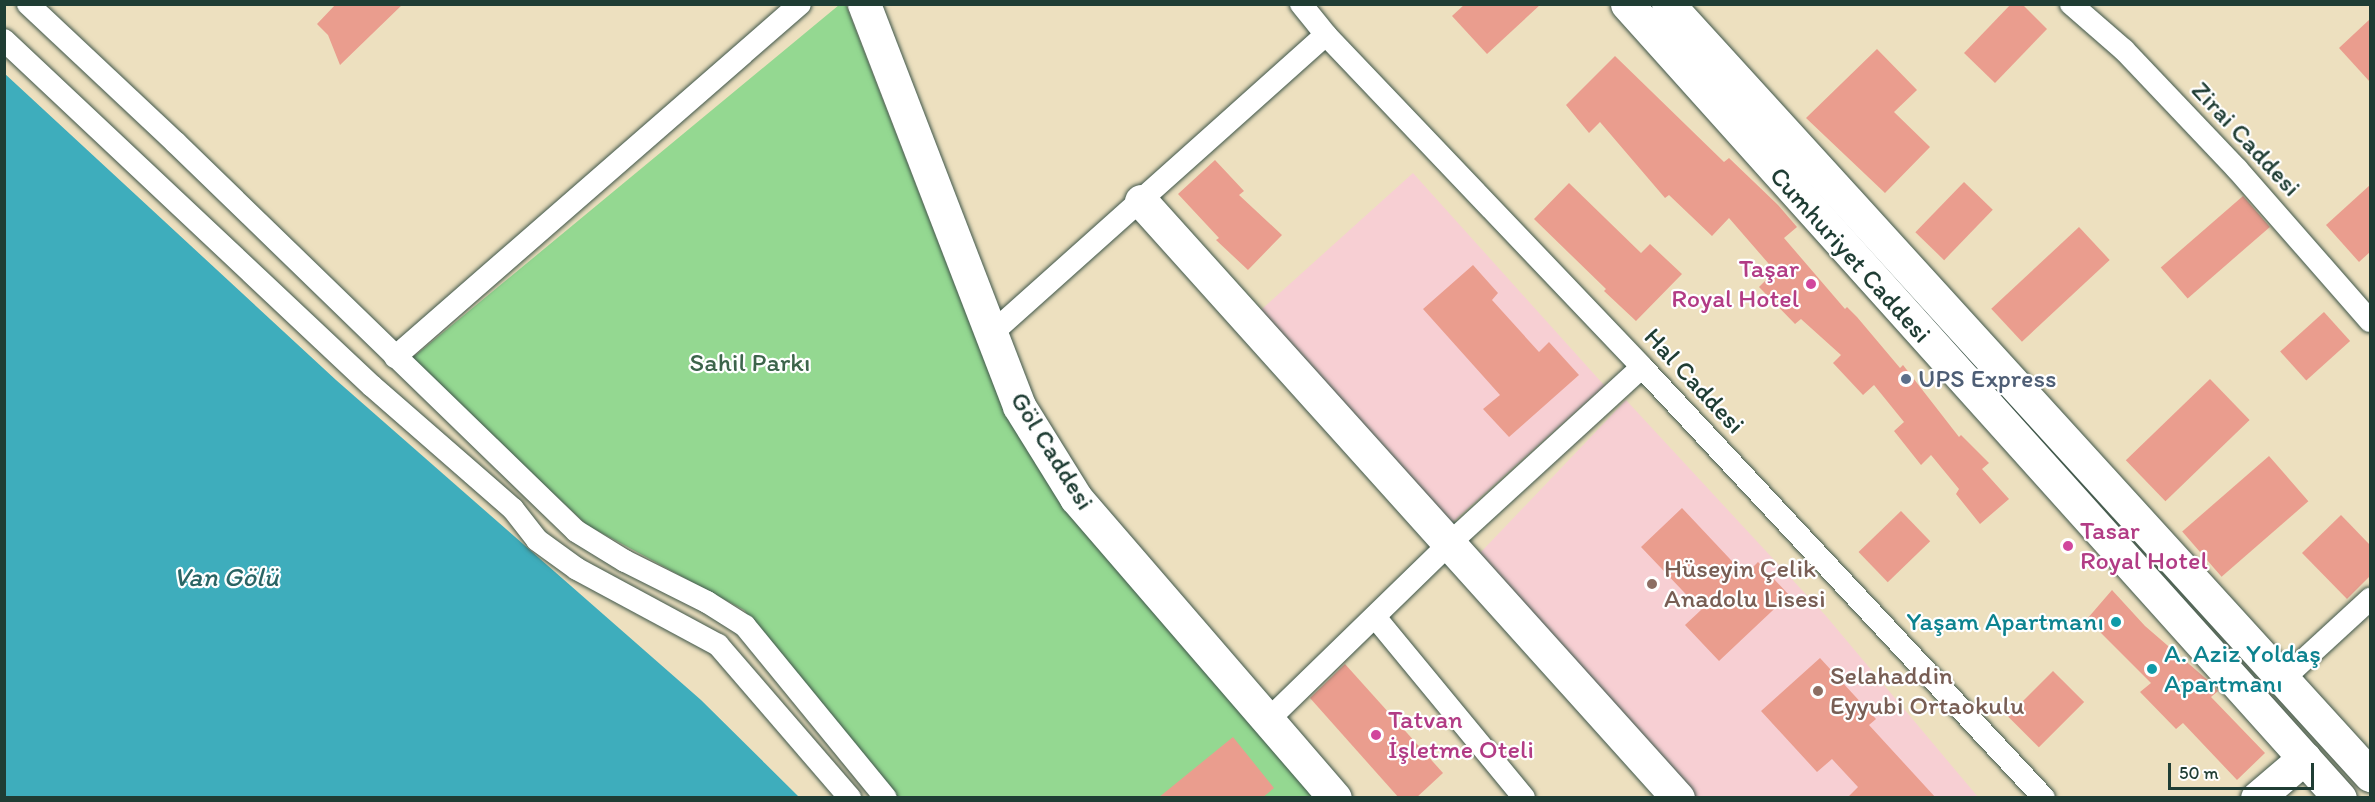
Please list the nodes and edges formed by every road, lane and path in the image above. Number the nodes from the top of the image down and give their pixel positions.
1 (28, 4) edge
2 (800, 4) edge
3 (864, 4) edge
4 (1301, 4) edge
5 (1627, 4) edge
6 (2071, 4) edge
7 (1676, 7) edge
8 (1326, 35) junction
9 (4, 40) edge
10 (1140, 201) junction
11 (2370, 321) edge
12 (991, 334) junction
13 (394, 357) junction
14 (1642, 367) junction
15 (1450, 543) junction
16 (2370, 599) edge
17 (1375, 617) junction
18 (2282, 680) junction
19 (1267, 722) junction
20 (2304, 758) junction
21 (2370, 775) edge
22 (850, 798) edge
23 (886, 798) edge
24 (1335, 798) edge
25 (1524, 798) edge
26 (1678, 798) edge
27 (2044, 798) edge
28 (2257, 798) edge
29 (2340, 798) edge

1 - 13 street
2 - 13 street
3 - 12 main road, Göl Caddesi
4 - 8 street, Hal Caddesi
5 - 20 main road, Cumhuriyet Caddesi
6 - 11 street, Zirai Caddesi
7 - 18 main road, Cumhuriyet Caddesi
8 - 10 street
8 - 14 street, Hal Caddesi
9 - 22 street
10 - 12 street
10 - 15 main road
12 - 19 main road, Göl Caddesi
13 - 23 street
14 - 15 street
14 - 27 street, Hal Caddesi
15 - 17 street
15 - 26 main road
16 - 18 street
17 - 19 street
17 - 25 street
18 - 21 main road, Cumhuriyet Caddesi
19 - 24 main road, Göl Caddesi
20 - 28 main road
20 - 29 main road, Cumhuriyet Caddesi

